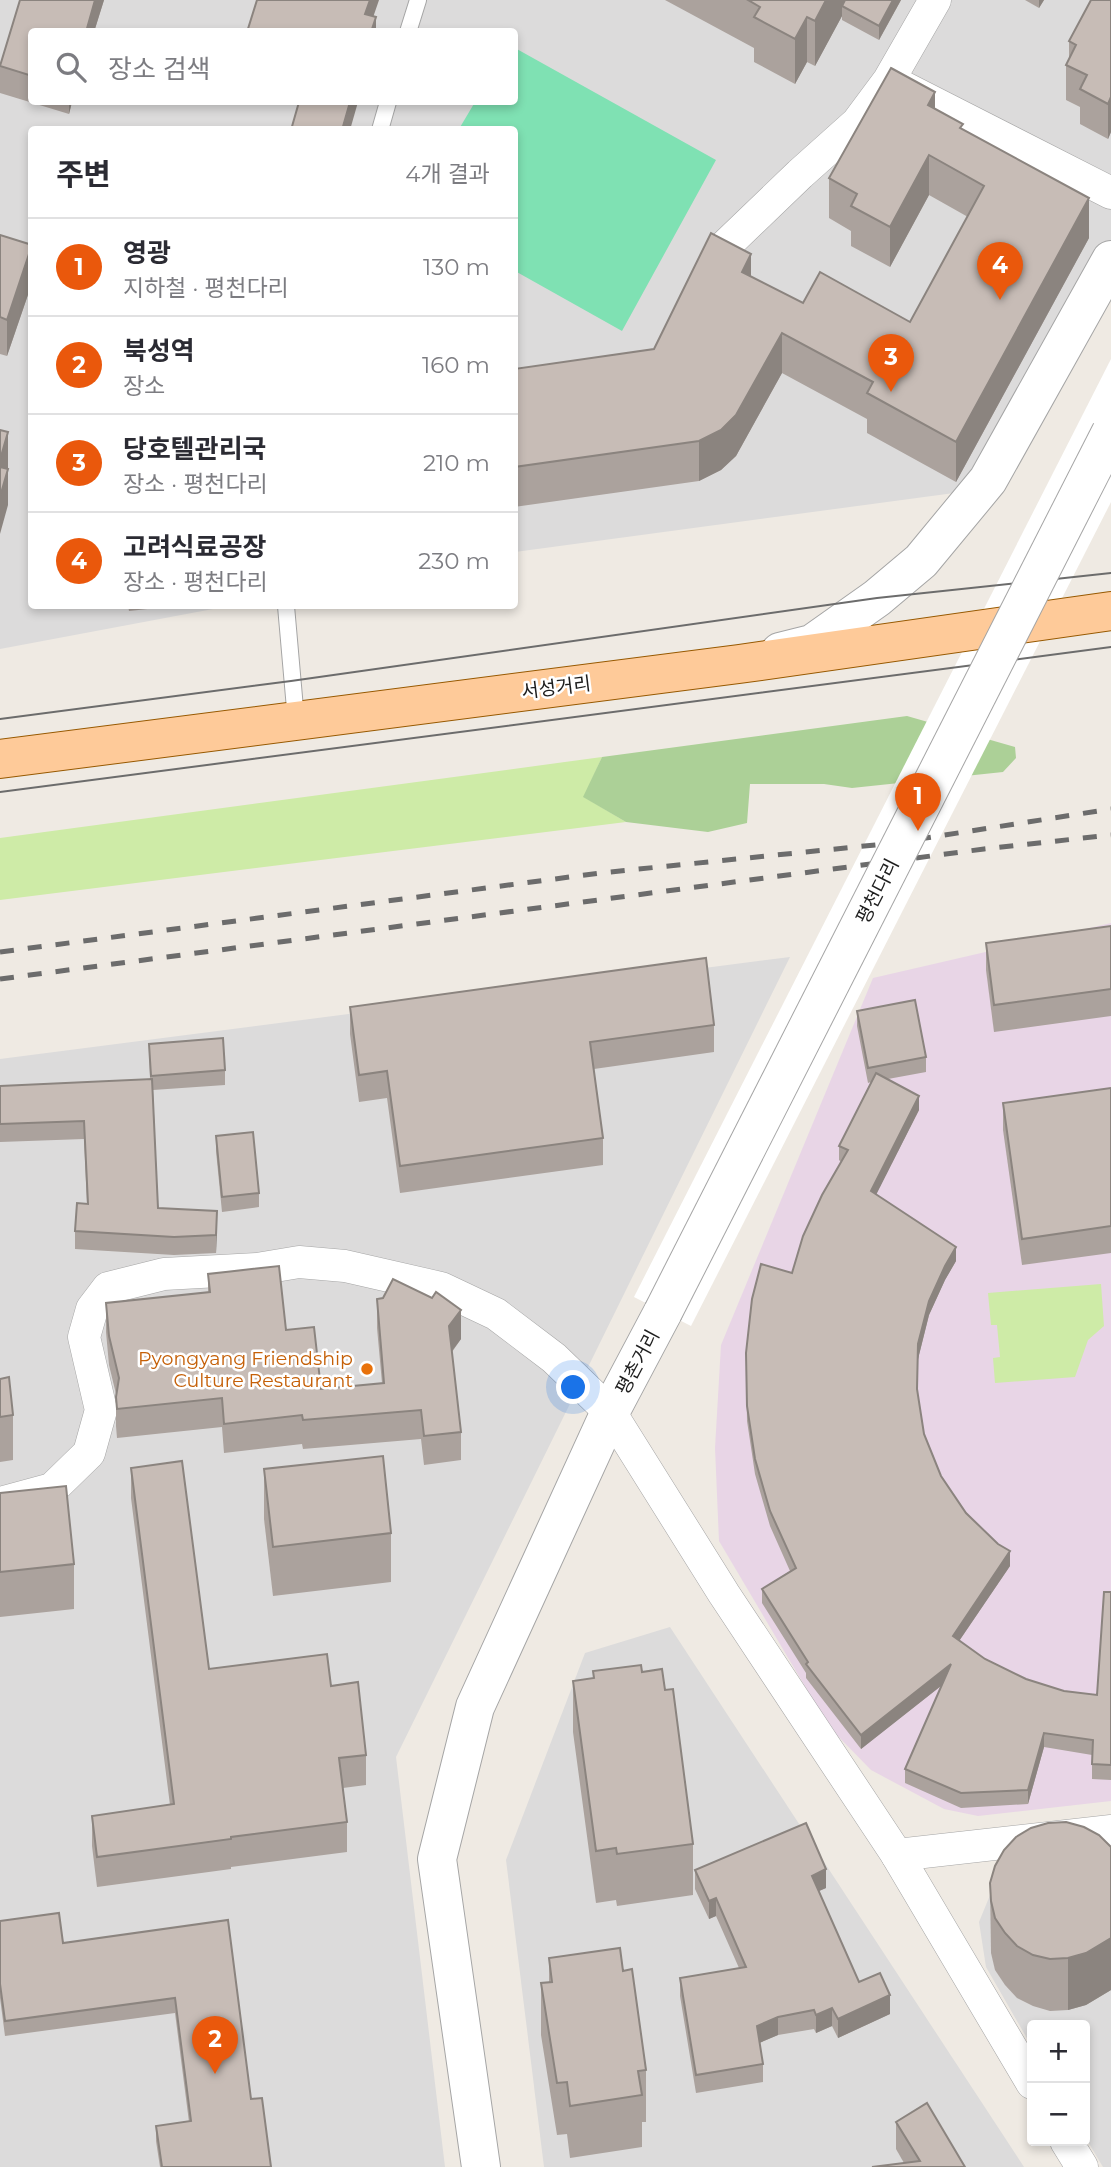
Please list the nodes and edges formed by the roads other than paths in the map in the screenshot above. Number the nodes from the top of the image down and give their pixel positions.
1 (418, 0) edge
2 (935, 0) edge
3 (409, 28) edge
4 (889, 80) junction
5 (387, 105) edge
6 (381, 126) edge
7 (1111, 193) edge
8 (723, 248) edge
9 (1111, 260) edge
10 (1111, 432) edge
11 (286, 609) edge
12 (1111, 611) edge
13 (739, 664) junction
14 (296, 720) junction
15 (0, 759) edge
16 (663, 1312) joint
17 (610, 1412) junction
18 (0, 1503) edge
19 (1111, 1831) edge
20 (897, 1855) junction
21 (1027, 2075) edge
22 (1069, 2146) edge
23 (481, 2167) edge
24 (1082, 2167) edge

1 - 3 lane
2 - 4 street
4 - 7 street
4 - 8 street
5 - 6 lane
9 - 13 street
10 - 16 street, 평천다리, bridge
11 - 14 lane
12 - 13 main road, 서성거리
13 - 14 main road, 서성거리
14 - 15 main road, 서성거리
16 - 17 street, 평촌거리
17 - 18 street
17 - 20 street
17 - 23 street, 평촌거리
19 - 20 street
20 - 21 street
22 - 24 street

